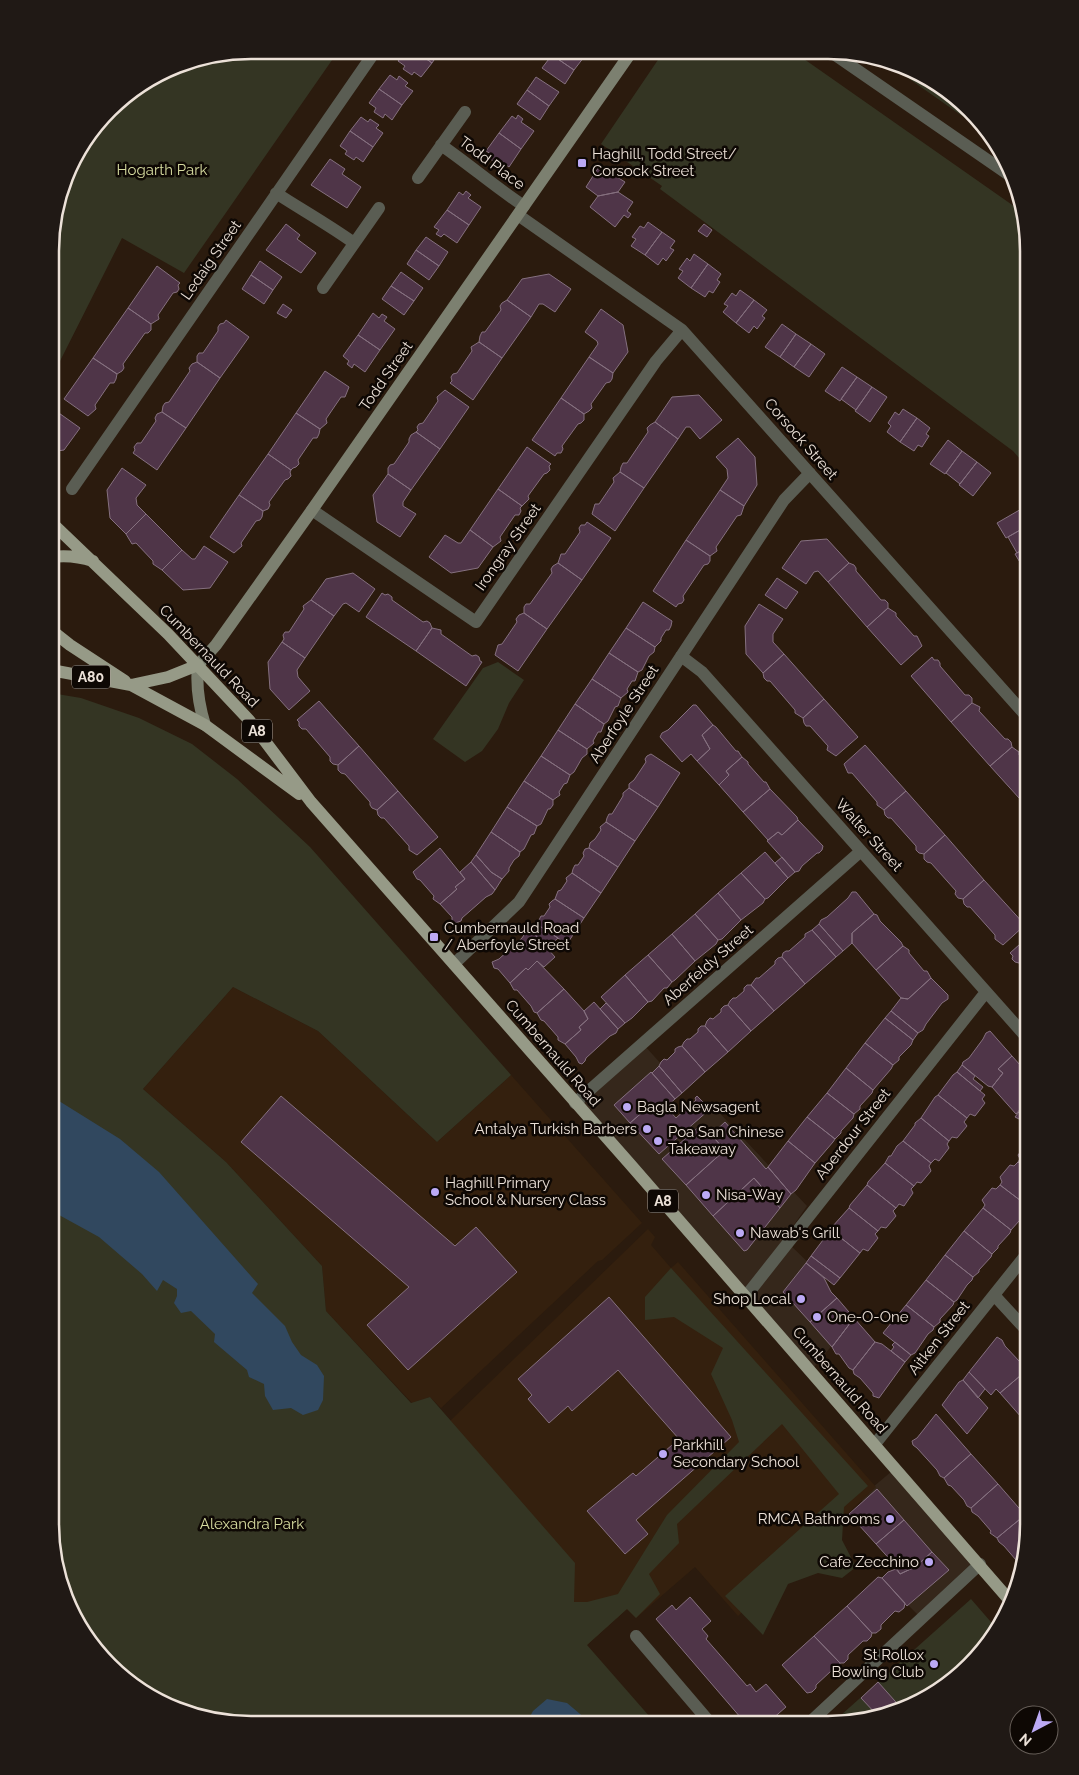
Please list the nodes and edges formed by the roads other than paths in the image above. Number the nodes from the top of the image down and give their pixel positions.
1 (370, 59) edge
2 (626, 59) edge
3 (842, 59) edge
4 (465, 112) dead end
5 (441, 145) junction
6 (997, 161) edge
7 (418, 178) dead end
8 (276, 194) junction
9 (379, 208) dead end
10 (521, 211) junction
11 (354, 244) junction
12 (323, 288) dead end
13 (682, 330) junction
14 (810, 473) junction
15 (72, 489) dead end
16 (312, 510) junction
17 (59, 529) edge
18 (59, 556) edge
19 (94, 562) junction
20 (59, 636) edge
21 (681, 656) junction
22 (198, 665) junction
23 (59, 671) edge
24 (132, 684) junction
25 (1020, 709) edge
26 (205, 725) junction
27 (310, 802) junction
28 (861, 850) junction
29 (454, 964) junction
30 (986, 992) junction
31 (1020, 1030) edge
32 (575, 1103) junction
33 (1020, 1262) edge
34 (994, 1295) junction
35 (746, 1296) junction
36 (1020, 1324) edge
37 (875, 1444) junction
38 (980, 1564) junction
39 (1007, 1596) edge
40 (636, 1636) dead end
41 (704, 1716) edge
42 (817, 1716) edge

1 - 8 street, Ledaig Street
2 - 10 street, Todd Street
3 - 6 street
4 - 5 street, Todd Place
5 - 7 street, Todd Place
5 - 10 street, Todd Place
8 - 11 street
8 - 15 street, Ledaig Street
9 - 11 street
10 - 13 street, Corsock Street
10 - 16 street, Todd Street
11 - 12 street
13 - 14 street, Corsock Street
13 - 16 street, Irongray Street
14 - 21 street, Aberfoyle Street
14 - 25 street, Corsock Street
16 - 22 street, Todd Street
17 - 19 main road, A8
18 - 19 main road, Cumbernauld Road
19 - 22 main road, Cumbernauld Road / A8
20 - 24 main road, A8
21 - 28 street, Walter Street
21 - 29 street, Aberfoyle Street
22 - 24 main road
22 - 26 street
22 - 27 main road, Cumbernauld Road / A8
23 - 24 main road, A80
24 - 26 main road, A8
26 - 27 main road, A8
27 - 29 main road, Cumbernauld Road / A8
28 - 30 street, Walter Street
28 - 32 street, Aberfeldy Street
29 - 32 main road, Cumbernauld Road / A8
30 - 31 street, Walter Street
30 - 35 street, Aberdour Street
32 - 35 main road, Cumbernauld Road / A8
33 - 34 street, Aitken Street
34 - 36 street
34 - 37 street, Aitken Street
35 - 37 main road, Cumbernauld Road / A8
37 - 38 main road, Cumbernauld Road / A8
38 - 39 main road, Cumbernauld Road / A8
38 - 42 street
40 - 41 street

